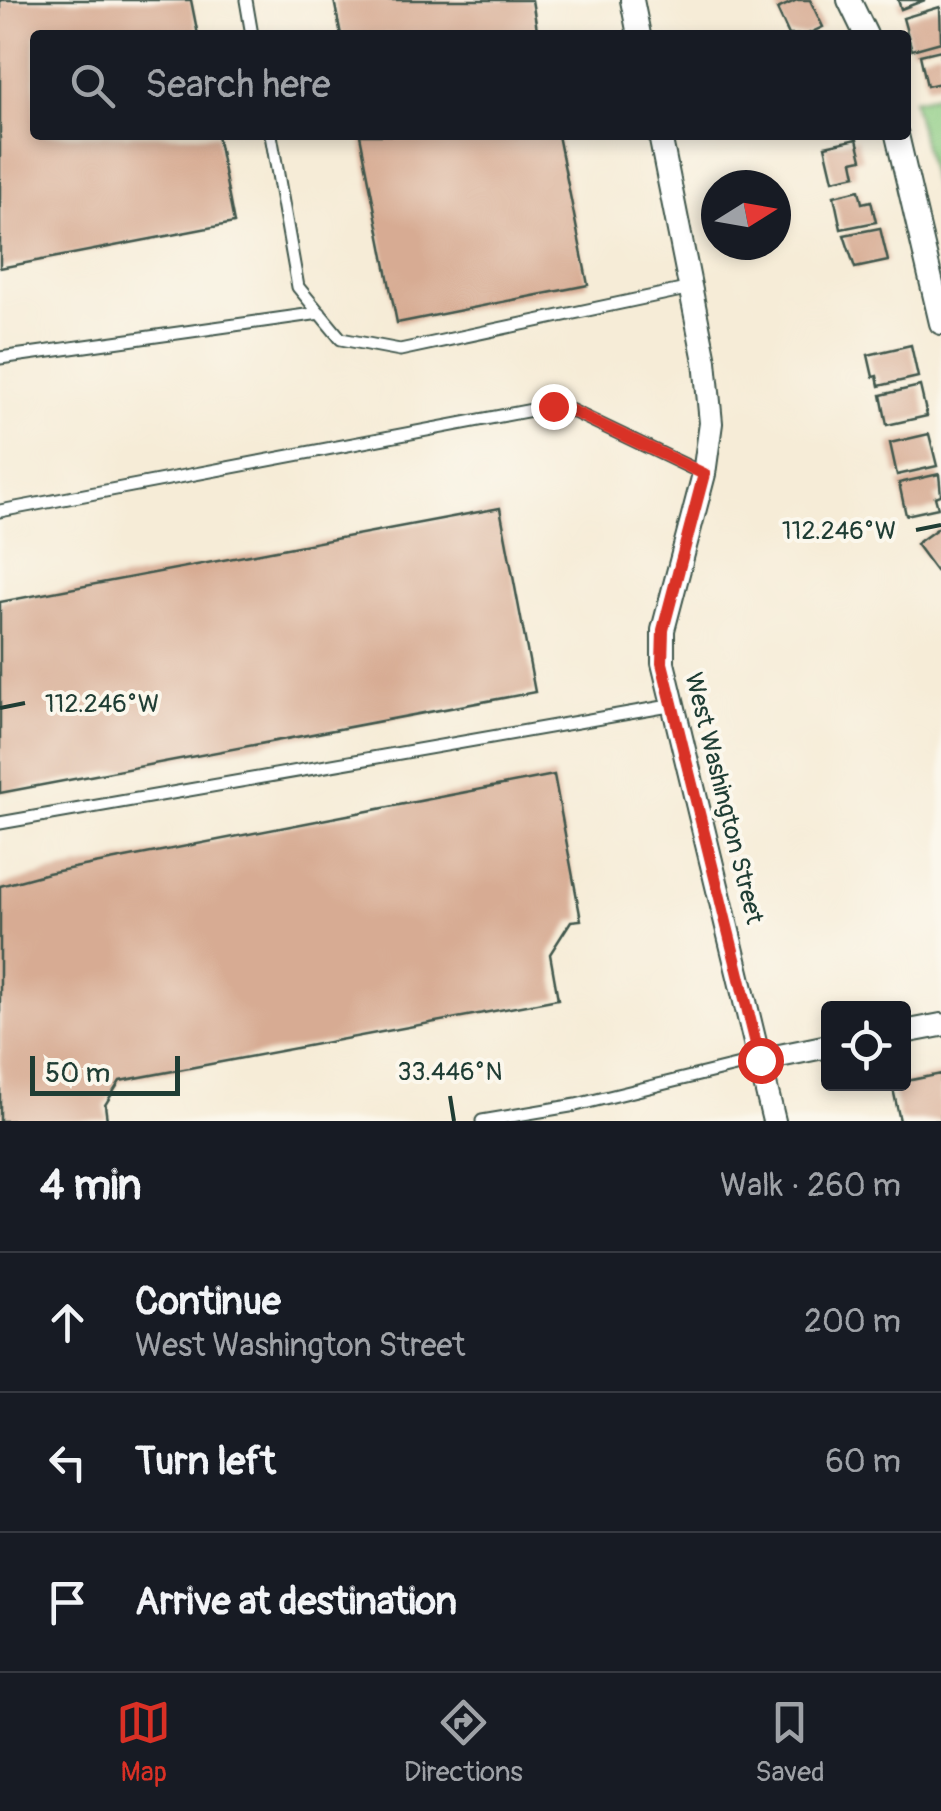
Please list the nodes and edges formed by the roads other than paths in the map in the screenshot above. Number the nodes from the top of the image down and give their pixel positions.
1 (246, 0) edge
2 (632, 0) edge
3 (849, 0) edge
4 (251, 30) edge
5 (639, 30) edge
6 (864, 30) edge
7 (271, 140) edge
8 (661, 140) edge
9 (899, 140) edge
10 (691, 288) junction
11 (320, 313) junction
12 (941, 323) edge
13 (0, 358) edge
14 (704, 474) junction
15 (0, 511) edge
16 (675, 705) junction
17 (0, 823) edge
18 (941, 1025) edge
19 (911, 1031) edge
20 (821, 1047) edge
21 (760, 1060) junction
22 (482, 1121) edge
23 (774, 1121) edge

1 - 4 lane
2 - 5 street
3 - 6 street
7 - 11 lane
8 - 10 street, West Washington Street
9 - 12 street
10 - 11 lane
10 - 14 street, West Washington Street
11 - 13 lane
14 - 15 lane
14 - 16 street, West Washington Street
16 - 17 lane
16 - 21 street, West Washington Street
18 - 19 street
20 - 21 street
21 - 22 lane
21 - 23 street, West Washington Street

